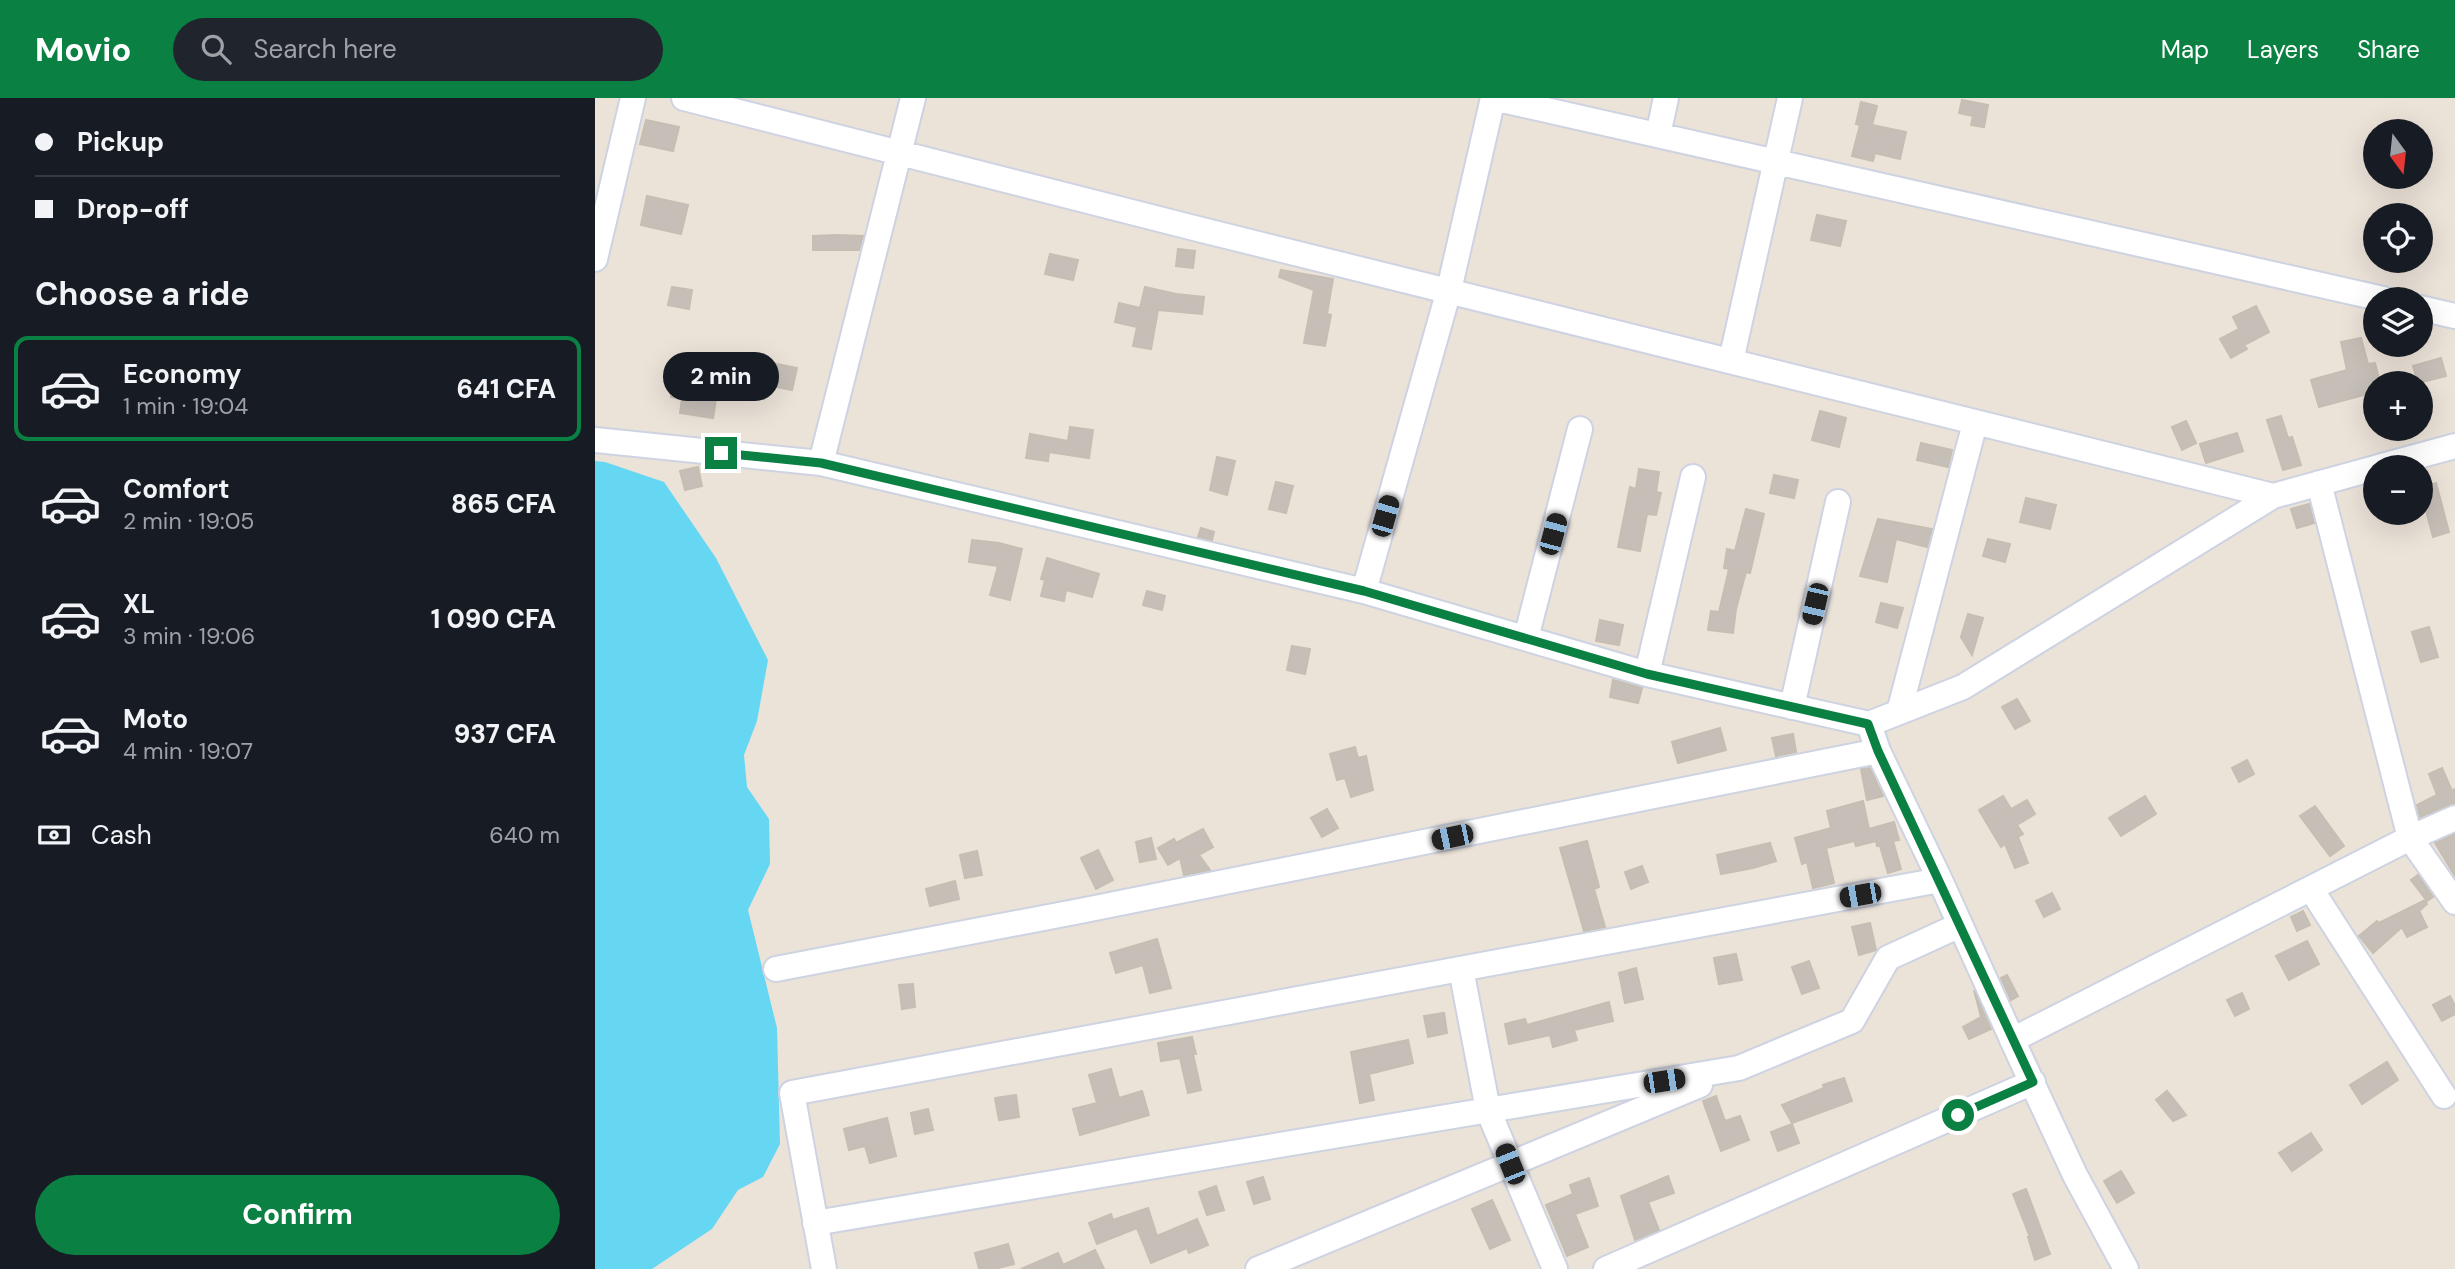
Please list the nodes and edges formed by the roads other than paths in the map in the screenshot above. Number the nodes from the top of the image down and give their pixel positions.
1 (633, 98) edge
2 (684, 98) edge
3 (913, 98) edge
4 (1493, 98) edge
5 (1666, 98) edge
6 (1790, 98) edge
7 (1658, 135) junction
8 (900, 153) junction
9 (1776, 161) junction
10 (595, 259) edge
11 (1449, 290) junction
12 (2363, 294) edge
13 (2433, 311) edge
14 (2455, 316) edge
15 (1731, 361) junction
16 (1975, 423) junction
17 (1580, 429) dead end
18 (595, 440) edge
19 (2455, 446) edge
20 (2423, 455) edge
21 (821, 463) junction
22 (2363, 471) edge
23 (1693, 477) dead end
24 (2319, 483) junction
25 (2273, 496) junction
26 (1838, 502) dead end
27 (1364, 591) junction
28 (1526, 638) junction
29 (1647, 674) junction
30 (1792, 706) junction
31 (1899, 712) junction
32 (1868, 724) junction
33 (1878, 751) junction
34 (2455, 817) edge
35 (2410, 838) junction
36 (1940, 880) junction
37 (2311, 889) junction
38 (2455, 902) edge
39 (1960, 925) junction
40 (776, 969) dead end
41 (1461, 969) junction
42 (2012, 1040) junction
43 (1739, 1068) junction
44 (2033, 1082) junction
45 (2444, 1096) dead end
46 (1488, 1110) junction
47 (1510, 1164) junction
48 (815, 1223) junction
49 (824, 1269) edge
50 (1258, 1269) edge
51 (1555, 1269) edge
52 (1606, 1269) edge
53 (2126, 1269) edge

1 - 10 street
2 - 8 street
3 - 8 street
4 - 7 street
4 - 11 street
5 - 7 street
6 - 9 street
7 - 9 street
8 - 11 street
8 - 21 street
9 - 12 street
9 - 15 street
11 - 15 street
11 - 27 street
13 - 14 street
15 - 16 street
16 - 25 street
16 - 31 street
17 - 28 street
18 - 21 street
19 - 20 street
21 - 27 street
22 - 24 street
23 - 29 street
24 - 25 street
24 - 35 street
25 - 31 street
26 - 30 street
27 - 28 street
28 - 29 street
29 - 30 street
30 - 32 street
31 - 32 street
32 - 33 street
33 - 36 street
33 - 40 street
34 - 35 street
35 - 37 street
35 - 38 street
36 - 39 street
36 - 41 street
37 - 42 street
37 - 45 street
39 - 42 street
39 - 43 street
41 - 46 street
41 - 48 street
42 - 44 street
43 - 46 street
43 - 47 street
44 - 52 street
44 - 53 street
46 - 47 street
46 - 48 street
47 - 50 street
47 - 51 street
48 - 49 street

